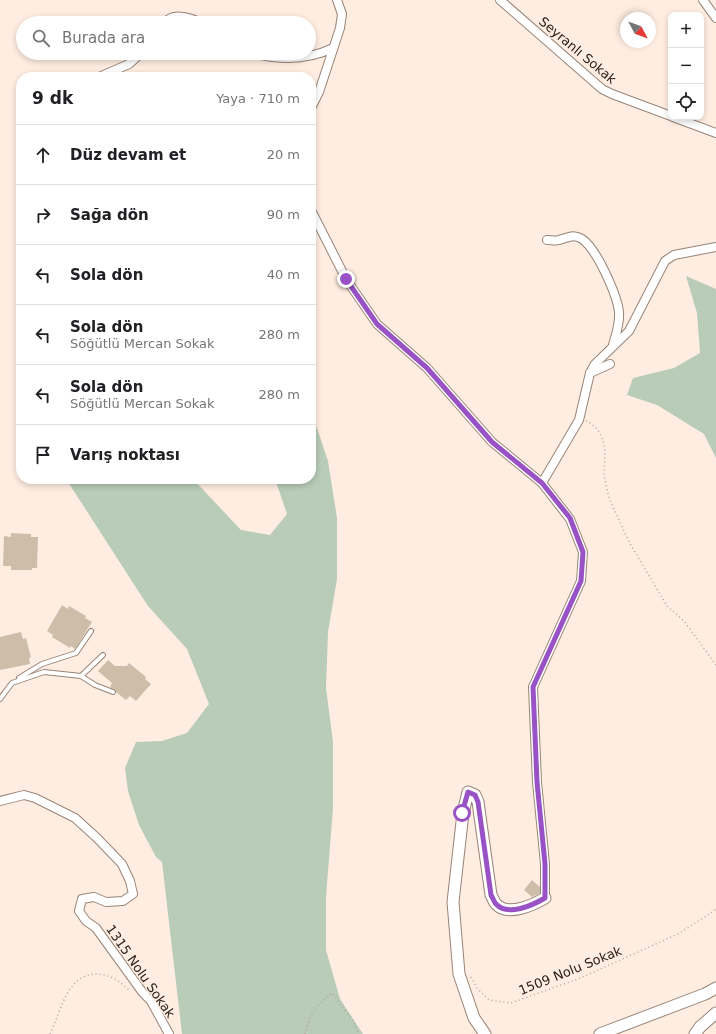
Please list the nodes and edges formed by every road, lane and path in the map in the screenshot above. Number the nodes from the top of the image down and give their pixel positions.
1 (337, 0) edge
2 (500, 0) edge
3 (703, 0) edge
4 (716, 18) edge
5 (333, 48) junction
6 (316, 54) edge
7 (133, 60) edge
8 (111, 72) edge
9 (316, 98) edge
10 (668, 115) edge
11 (680, 120) edge
12 (716, 133) edge
13 (316, 220) edge
14 (547, 240) dead end
15 (716, 247) edge
16 (613, 345) junction
17 (610, 364) dead end
18 (590, 373) junction
19 (579, 420) junction
20 (542, 483) junction
21 (91, 631) dead end
22 (103, 655) dead end
23 (716, 665) edge
24 (81, 676) junction
25 (12, 683) junction
26 (113, 692) dead end
27 (0, 699) edge
28 (0, 801) edge
29 (545, 898) joint
30 (716, 909) edge
31 (470, 975) dead end
32 (716, 988) edge
33 (134, 994) dead end
34 (716, 1013) edge
35 (716, 1022) edge
36 (698, 1030) edge
37 (50, 1034) edge
38 (169, 1034) edge
39 (305, 1034) edge
40 (359, 1034) edge
41 (484, 1034) edge
42 (600, 1034) edge

1 - 5 street
2 - 10 street, Seyranlı Sokak
3 - 4 street
5 - 6 street
5 - 9 street
7 - 8 street
11 - 12 street, Seyranlı Sokak
13 - 20 street
14 - 16 street
15 - 16 street
16 - 18 street
17 - 18 street
18 - 19 street
19 - 20 street
19 - 23 path
20 - 29 street
21 - 25 lane
22 - 24 lane
24 - 25 lane
24 - 26 lane
25 - 27 lane
28 - 38 street, 1315 Nolu Sokak
29 - 41 street
30 - 31 path, 1509 Nolu Sokak
32 - 42 street
33 - 37 path
34 - 36 street
35 - 36 street
39 - 40 path

